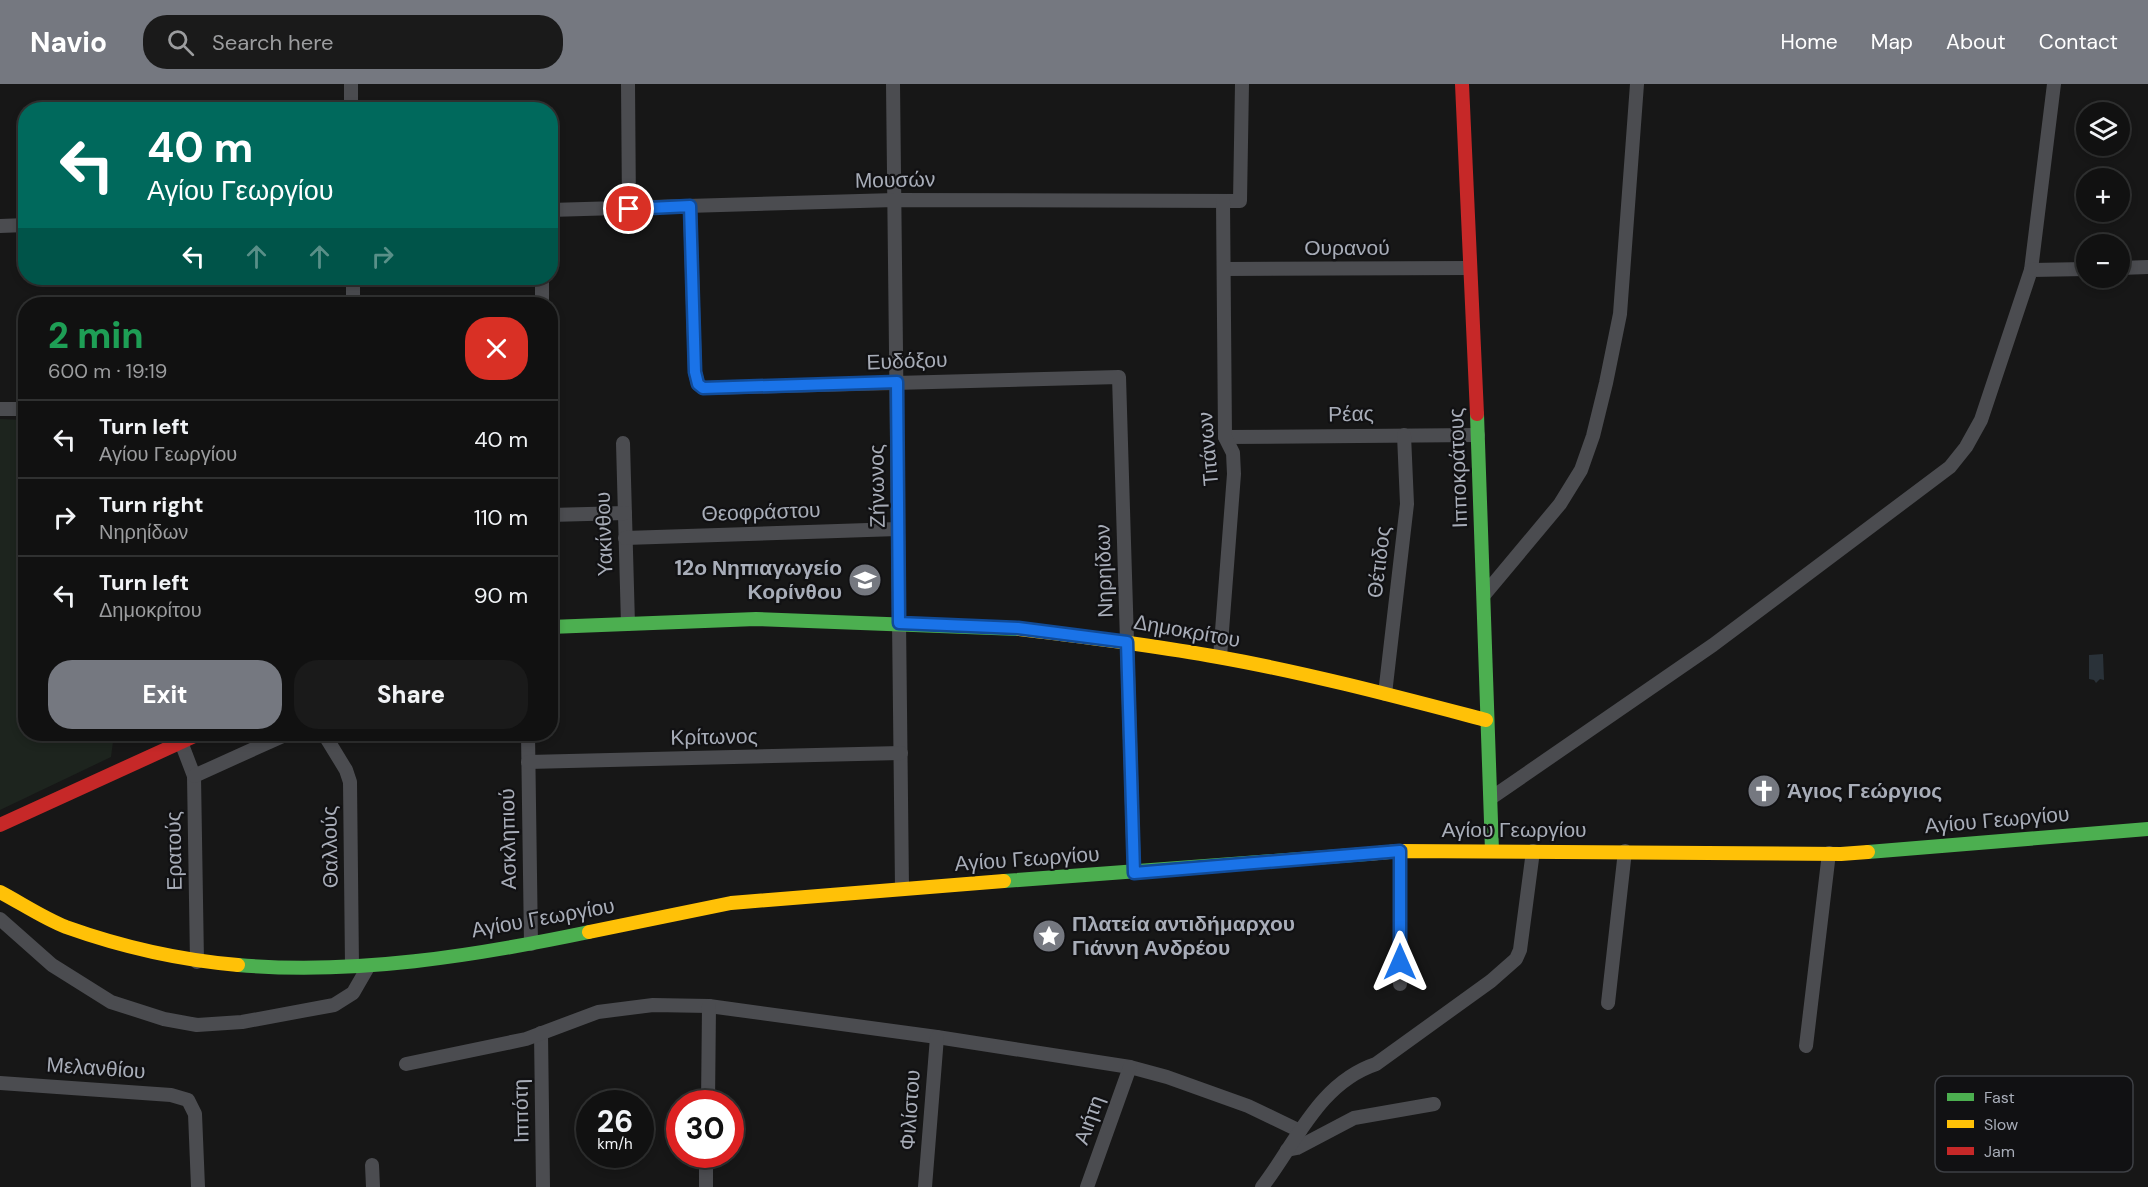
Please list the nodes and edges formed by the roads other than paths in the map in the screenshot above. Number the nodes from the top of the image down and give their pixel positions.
1 (351, 84) edge
2 (628, 84) edge
3 (893, 84) edge
4 (1242, 84) edge
5 (1462, 84) edge
6 (1637, 84) edge
7 (2054, 84) edge
8 (351, 102) edge
9 (895, 201) junction
10 (1223, 201) junction
11 (690, 206) junction
12 (629, 209) junction
13 (558, 210) edge
14 (18, 225) edge
15 (0, 226) edge
16 (2148, 267) edge
17 (1470, 268) junction
18 (2076, 268) edge
19 (2130, 268) edge
20 (1224, 269) junction
21 (2031, 270) junction
22 (1119, 376) joint
23 (897, 382) junction
24 (0, 409) edge
25 (18, 409) edge
26 (1404, 435) junction
27 (1478, 435) junction
28 (1225, 436) junction
29 (623, 443) dead end
30 (625, 513) junction
31 (558, 515) edge
32 (898, 529) junction
33 (626, 538) junction
34 (1484, 596) junction
35 (899, 623) junction
36 (628, 624) junction
37 (558, 627) edge
38 (1127, 642) junction
39 (1220, 657) junction
40 (1385, 693) junction
41 (1486, 720) junction
42 (272, 741) edge
43 (328, 741) edge
44 (528, 741) edge
45 (181, 742) joint
46 (901, 753) junction
47 (528, 762) junction
48 (194, 776) junction
49 (1491, 798) junction
50 (0, 825) edge
51 (2148, 829) edge
52 (1400, 851) junction
53 (1492, 851) junction
54 (1533, 851) junction
55 (1625, 851) junction
56 (1829, 853) junction
57 (1134, 873) junction
58 (902, 888) junction
59 (0, 892) edge
60 (0, 919) edge
61 (531, 944) junction
62 (197, 962) junction
63 (352, 966) junction
64 (369, 967) junction
65 (1400, 984) dead end
66 (1608, 1003) dead end
67 (709, 1006) junction
68 (541, 1034) junction
69 (937, 1037) junction
70 (1806, 1046) dead end
71 (406, 1064) dead end
72 (1130, 1067) junction
73 (0, 1083) edge
74 (708, 1090) edge
75 (1434, 1104) dead end
76 (1300, 1131) junction
77 (1287, 1150) junction
78 (372, 1165) dead end
79 (706, 1168) edge
80 (198, 1187) edge
81 (373, 1187) edge
82 (543, 1187) edge
83 (706, 1187) edge
84 (925, 1187) edge
85 (1087, 1187) edge
86 (1262, 1187) edge

1 - 8 street
2 - 12 street
3 - 9 street, Ζήνωνος
4 - 10 street, Μουσών
5 - 17 street, Ιπποκράτους
6 - 34 street
7 - 21 street
9 - 10 street, Μουσών
9 - 11 street, Μουσών
9 - 23 street, Ζήνωνος
10 - 20 street, Τιτάνων
11 - 12 street, Μουσών
11 - 23 street, Ευδόξου
12 - 13 street, Μουσών
14 - 15 street
16 - 19 street
17 - 20 street, Ουρανού
17 - 27 street, Ιπποκράτους
18 - 21 street
20 - 28 street, Τιτάνων
21 - 49 street
22 - 23 street, Ευδόξου
22 - 38 street, Νηρηίδων
23 - 32 street, Ζήνωνος
24 - 25 street
26 - 27 street, Ρέας
26 - 28 street, Ρέας
26 - 40 street, Θέτιδος
27 - 34 street, Ιπποκράτους
28 - 39 street, Τιτάνων
29 - 30 street, Υακίνθου
30 - 31 street
30 - 33 street, Υακίνθου
32 - 33 street, Θεοφράστου
32 - 35 street, Ζήνωνος
33 - 36 street, Υακίνθου
34 - 41 street, Ιπποκράτους
35 - 36 street, Δημοκρίτου
35 - 38 street, Δημοκρίτου
35 - 46 street, Ζήνωνος
36 - 37 street, Δημοκρίτου
38 - 39 street, Δημοκρίτου
38 - 57 street, Νηρηίδων
39 - 40 street, Δημοκρίτου
40 - 41 street, Δημοκρίτου
41 - 49 street, Ιπποκράτους
42 - 48 street
43 - 63 street, Θαλλούς
44 - 47 street, Ασκληπιού
45 - 48 street, Ερατούς
45 - 50 street
46 - 47 street, Κρίτωνος
46 - 58 street, Ζήνωνος
47 - 61 street, Ασκληπιού
48 - 62 street, Ερατούς
49 - 53 street, Ιπποκράτους
51 - 56 street, Αγίου Γεωργίου
52 - 53 street, Αγίου Γεωργίου
52 - 57 street, Αγίου Γεωργίου
52 - 65 street
53 - 54 street, Αγίου Γεωργίου
54 - 55 street, Αγίου Γεωργίου
54 - 76 street
55 - 56 street, Αγίου Γεωργίου
55 - 66 street
56 - 70 street
57 - 58 street, Αγίου Γεωργίου
58 - 61 street, Αγίου Γεωργίου
59 - 62 street, Αγίου Γεωργίου
60 - 64 street
61 - 64 street, Αγίου Γεωργίου
62 - 63 street, Αγίου Γεωργίου
63 - 64 street, Αγίου Γεωργίου
67 - 68 street
67 - 69 street
67 - 74 street
68 - 71 street
68 - 82 street, Ιππότη
69 - 72 street
69 - 84 street, Φιλίστου
72 - 76 street
72 - 85 street, Αιήτη
73 - 80 street, Μελανθίου
75 - 77 street
76 - 77 street
77 - 86 street
78 - 81 street
79 - 83 street

